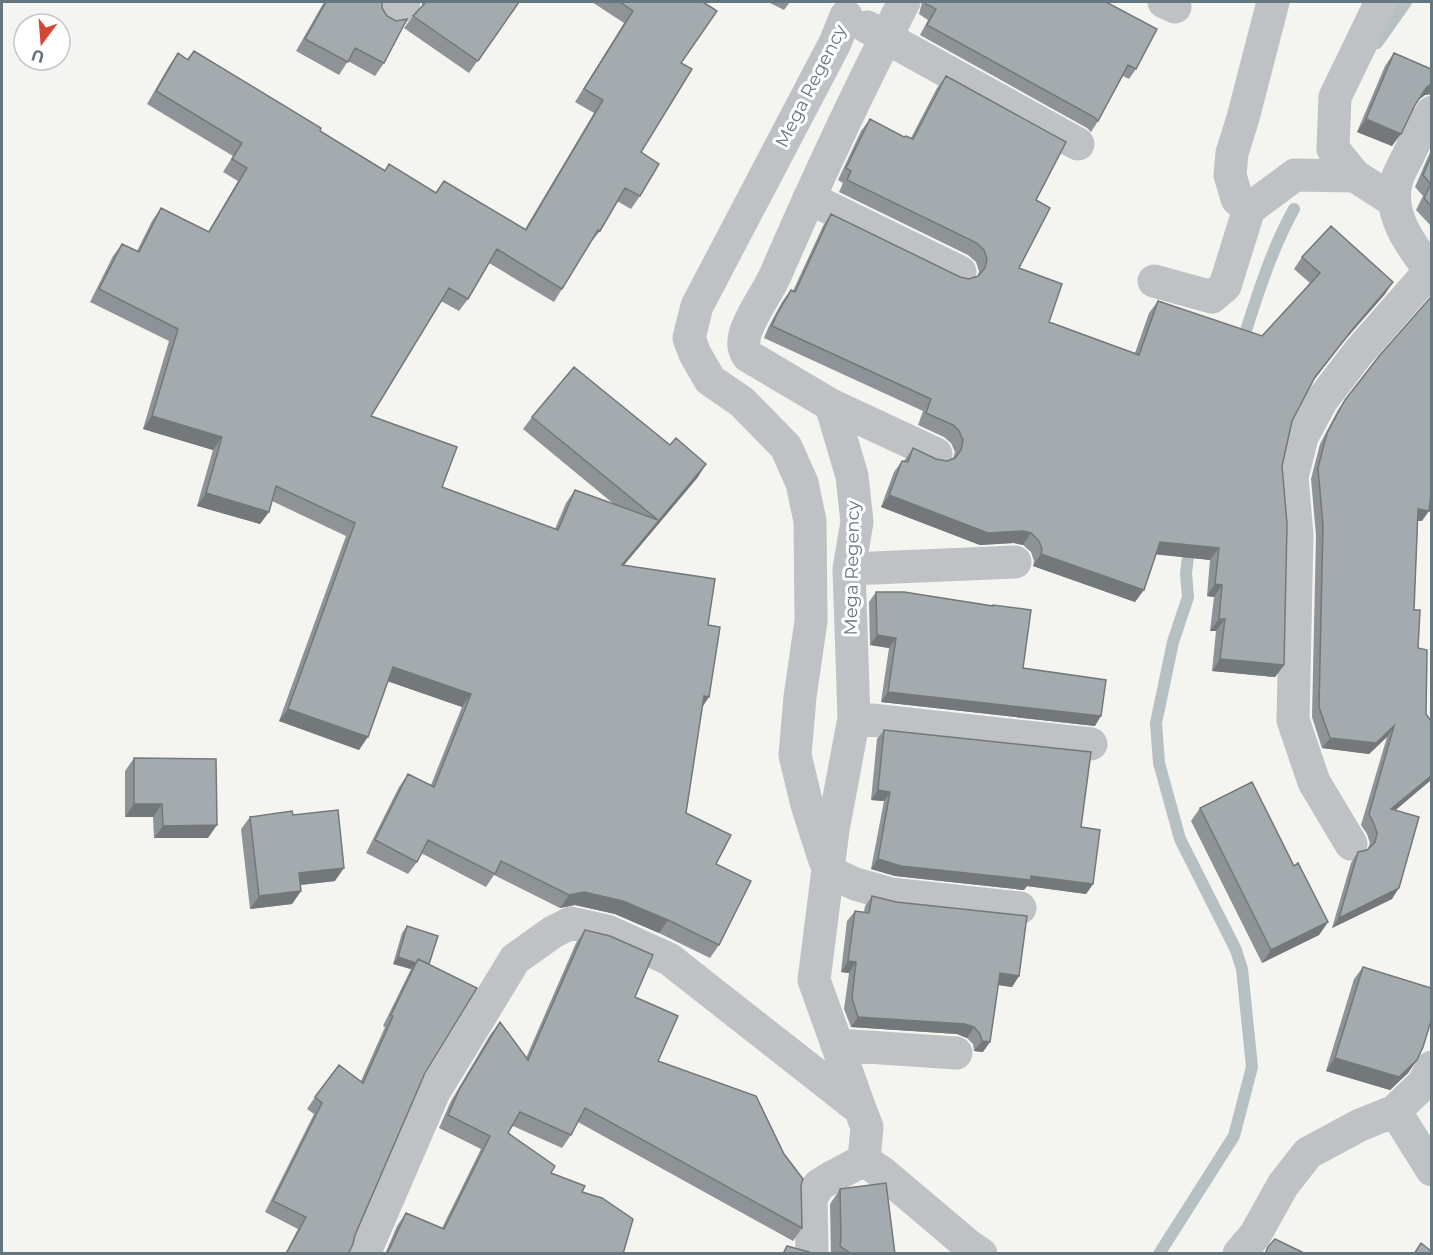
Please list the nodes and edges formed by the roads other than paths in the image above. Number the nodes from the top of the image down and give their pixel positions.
1 (904, 2) edge
2 (1273, 2) edge
3 (1381, 2) edge
4 (840, 9) edge
5 (886, 37) junction
6 (1431, 112) edge
7 (1078, 144) dead end
8 (1355, 176) junction
9 (809, 198) junction
10 (1394, 201) junction
11 (1249, 209) junction
12 (960, 272) dead end
13 (1431, 272) edge
14 (1154, 281) dead end
15 (831, 405) junction
16 (936, 454) dead end
17 (1015, 562) dead end
18 (849, 569) junction
19 (854, 718) junction
20 (1091, 744) dead end
21 (1351, 844) dead end
22 (828, 871) junction
23 (1020, 908) dead end
24 (837, 1045) junction
25 (956, 1053) dead end
26 (1431, 1067) edge
27 (860, 1109) junction
28 (1395, 1111) junction
29 (864, 1160) junction
30 (1431, 1170) edge
31 (364, 1254) edge
32 (812, 1254) edge
33 (981, 1254) edge
34 (1239, 1254) edge

1 - 5 street
2 - 11 street
3 - 8 street
4 - 5 street, Mega Regency
4 - 22 street, Mega Regency
5 - 7 street, Mega Regency
5 - 9 street
6 - 10 street
8 - 10 street
8 - 11 street
9 - 12 street
9 - 15 street
10 - 13 street
11 - 14 street
13 - 21 street
15 - 16 street
15 - 18 street, Mega Regency
17 - 18 street
18 - 19 street, Mega Regency
19 - 20 street
19 - 22 street, Mega Regency
22 - 23 street
22 - 24 street, Mega Regency
24 - 25 street
24 - 27 street, Mega Regency
26 - 28 street
27 - 29 street, Mega Regency
27 - 31 street
28 - 30 street
28 - 34 street
29 - 32 street
29 - 33 street

